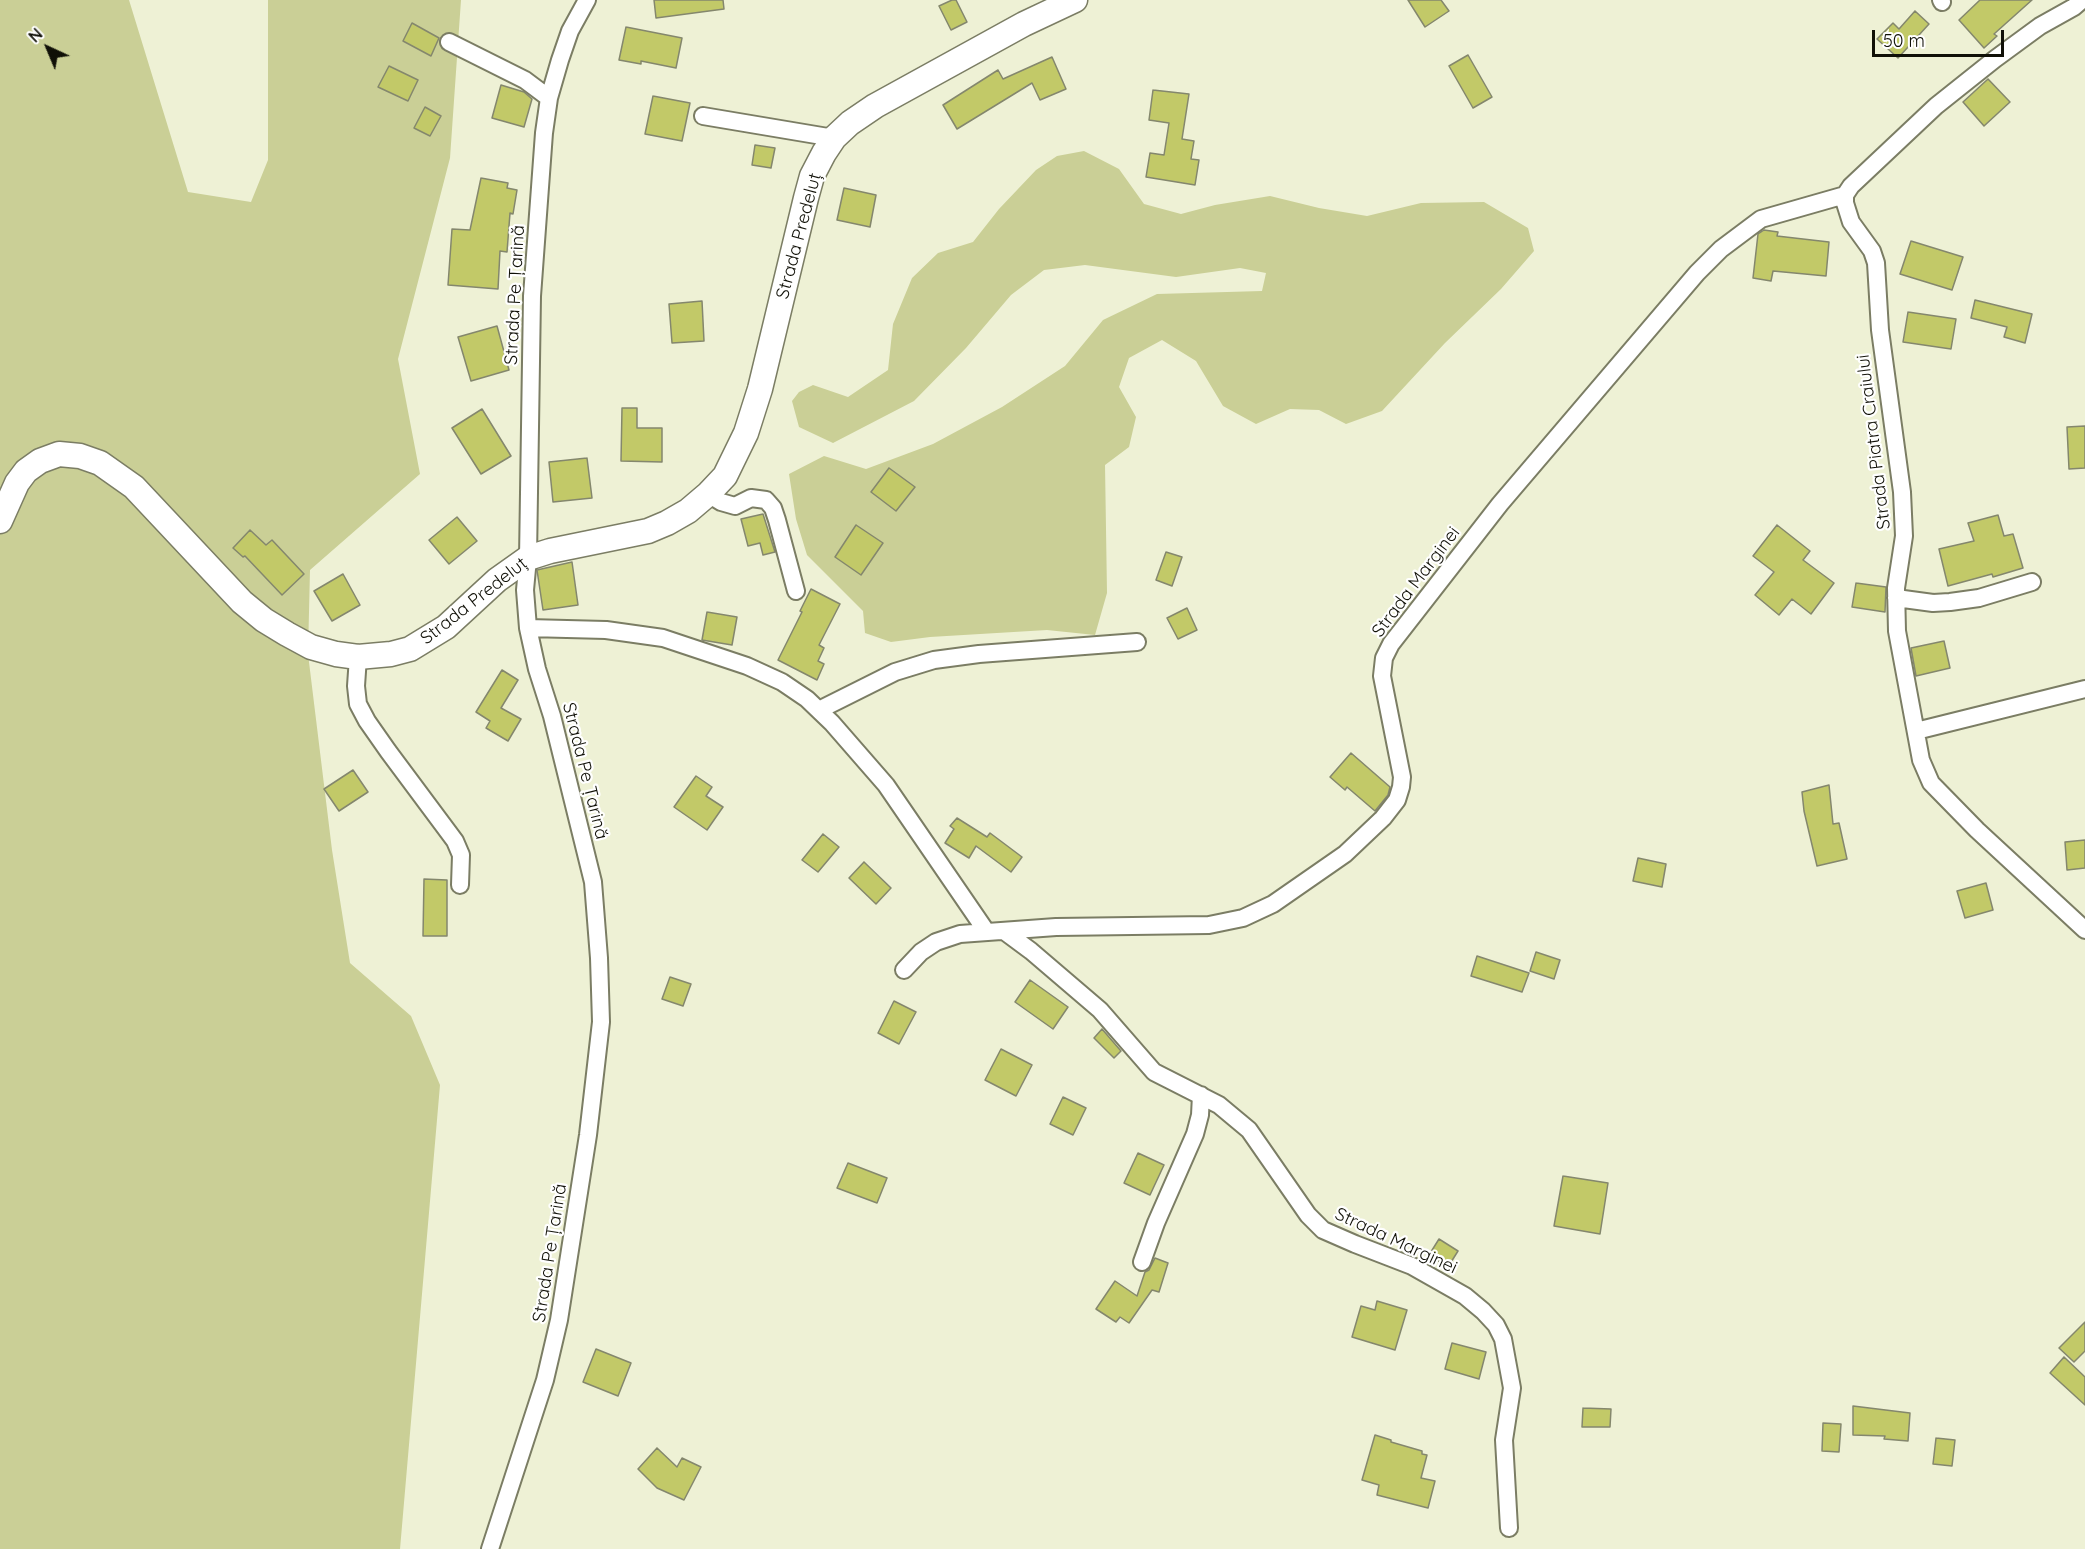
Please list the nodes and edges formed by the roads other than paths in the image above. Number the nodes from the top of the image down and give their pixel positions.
1 (587, 0) edge
2 (1075, 0) edge
3 (2082, 0) edge
4 (449, 42) dead end
5 (549, 98) junction
6 (703, 116) dead end
7 (834, 138) junction
8 (1845, 195) junction
9 (708, 494) junction
10 (0, 521) edge
11 (528, 558) junction
12 (2032, 582) dead end
13 (795, 591) dead end
14 (1896, 598) junction
15 (528, 628) junction
16 (1137, 642) dead end
17 (358, 657) junction
18 (2085, 689) edge
19 (819, 710) junction
20 (1916, 731) junction
21 (460, 885) dead end
22 (2085, 930) edge
23 (986, 931) junction
24 (1004, 931) junction
25 (904, 970) dead end
26 (1201, 1095) junction
27 (1142, 1262) dead end
28 (1509, 1528) dead end
29 (490, 1549) edge

1 - 5 street, Strada Pe Țarină
2 - 7 main road, Strada Predeluț
3 - 8 street
4 - 5 street
5 - 11 street, Strada Pe Țarină
6 - 7 street
7 - 9 main road, Strada Predeluț
8 - 14 street, Strada Piatra Craiului
8 - 24 street, Strada Marginei
9 - 11 main road, Strada Predeluț
9 - 13 street
10 - 17 main road, Strada Predeluț
11 - 15 street, Strada Pe Țarină
11 - 17 main road, Strada Predeluț
12 - 14 street
14 - 20 street, Strada Piatra Craiului
15 - 19 street
15 - 29 street, Strada Pe Țarină
16 - 19 street
17 - 21 street
18 - 20 street
19 - 23 street
20 - 22 street, Strada Piatra Craiului
23 - 24 street, Strada Marginei
23 - 25 street, Strada Marginei
24 - 26 street, Strada Marginei
26 - 27 street
26 - 28 street, Strada Marginei

